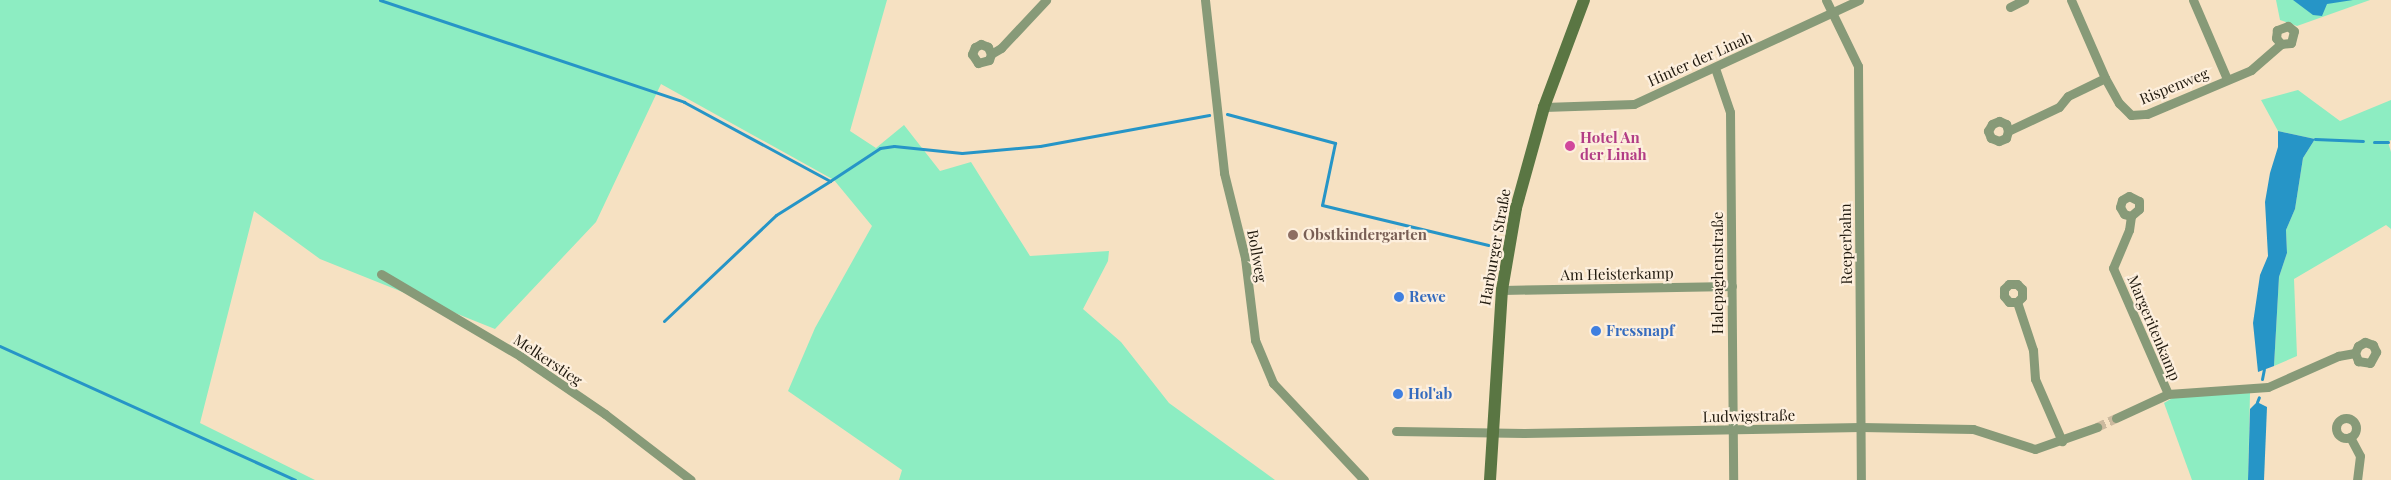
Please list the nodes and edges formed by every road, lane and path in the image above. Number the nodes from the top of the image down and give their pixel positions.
1 (1046, 0) edge
2 (1205, 0) edge
3 (1584, 0) edge
4 (1826, 0) edge
5 (1859, 0) edge
6 (2024, 0) edge
7 (2072, 0) edge
8 (2193, 0) edge
9 (2010, 7) dead end
10 (1832, 13) junction
11 (2281, 44) dead end
12 (991, 54) dead end
13 (1715, 68) junction
14 (2105, 78) junction
15 (2227, 79) junction
16 (1544, 107) junction
17 (2008, 131) dead end
18 (2131, 216) dead end
19 (381, 274) dead end
20 (1732, 286) junction
21 (1502, 290) junction
22 (2017, 302) dead end
23 (2355, 353) dead end
24 (2168, 394) junction
25 (2116, 418) tunnel mouth
26 (1861, 427) junction
27 (2097, 427) tunnel mouth
28 (1732, 430) junction
29 (1396, 431) dead end
30 (1491, 433) junction
31 (2350, 437) dead end
32 (2062, 441) junction
33 (691, 480) edge
34 (1364, 480) edge
35 (1490, 480) edge
36 (1733, 480) edge
37 (1861, 480) edge
38 (2357, 480) edge

1 - 12 street
2 - 34 street, Bollweg
3 - 16 street, Harburger Straße
4 - 10 street, Reeperbahn
5 - 10 street, Hinter der Linah
6 - 9 street
7 - 14 street
8 - 15 street, Rispenweg
10 - 13 street, Hinter der Linah
10 - 26 street, Reeperbahn
11 - 15 street, Rispenweg
13 - 16 street, Hinter der Linah
13 - 20 street, Halepaghenstraße
14 - 15 street, Rispenweg
14 - 17 street
16 - 21 street, Harburger Straße
18 - 24 street, Margeritenkamp
19 - 33 street, Melkerstieg
20 - 21 street, Am Heisterkamp
20 - 28 street, Halepaghenstraße
21 - 30 street, Harburger Straße
22 - 32 street
23 - 24 street
24 - 25 street
26 - 28 street, Ludwigstraße
26 - 32 street, Ludwigstraße
26 - 37 street, Reeperbahn
27 - 32 street, Ludwigstraße
28 - 30 street, Ludwigstraße
28 - 36 street, Halepaghenstraße
29 - 30 street, Ludwigstraße
30 - 35 street, Harburger Straße
31 - 38 street

